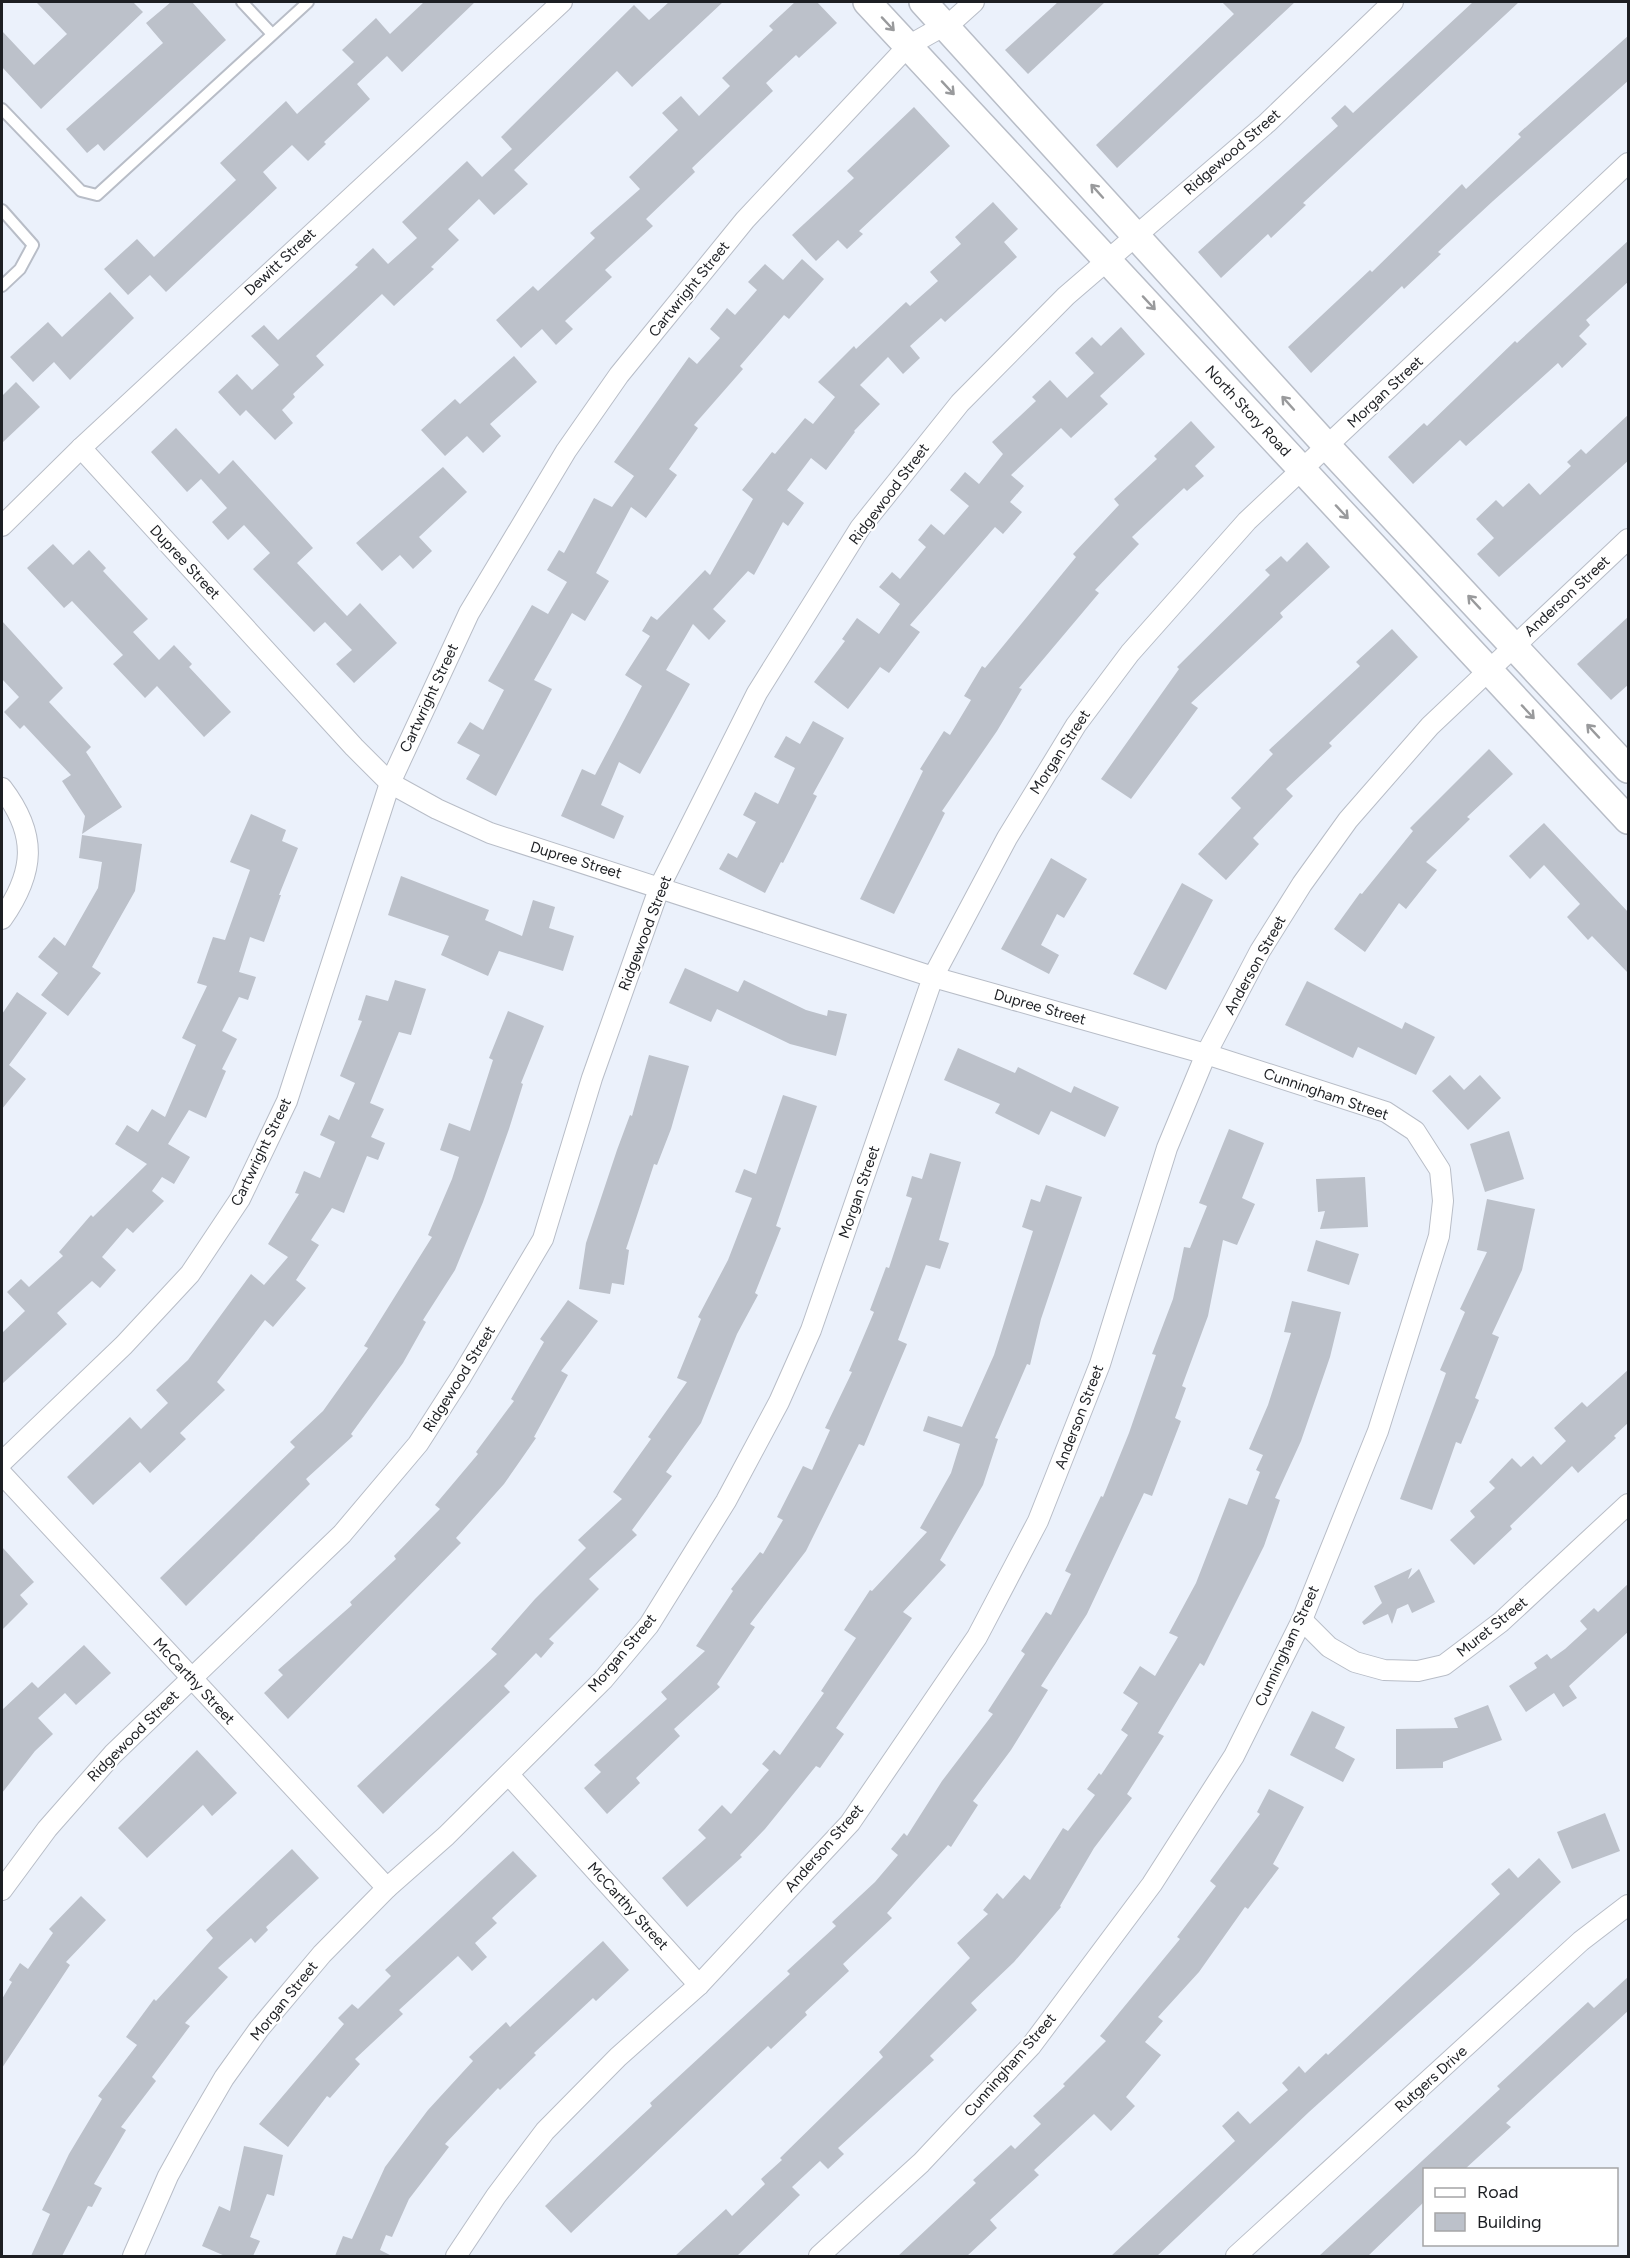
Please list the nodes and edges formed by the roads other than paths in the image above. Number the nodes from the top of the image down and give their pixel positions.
1 (242, 2) edge
2 (308, 2) edge
3 (561, 2) edge
4 (867, 2) edge
5 (923, 2) edge
6 (974, 2) edge
7 (1393, 2) edge
8 (945, 26) junction
9 (272, 34) junction
10 (909, 46) junction
11 (2, 109) edge
12 (1629, 163) edge
13 (2, 210) edge
14 (1136, 235) junction
15 (1109, 260) junction
16 (2, 286) edge
17 (1327, 446) junction
18 (81, 448) junction
19 (1302, 470) junction
20 (2, 526) edge
21 (1629, 539) edge
22 (1514, 645) junction
23 (1488, 669) junction
24 (1629, 768) edge
25 (390, 783) junction
26 (2, 788) edge
27 (1629, 820) edge
28 (660, 886) junction
29 (2, 919) edge
30 (933, 977) junction
31 (1206, 1054) junction
32 (2, 1462) edge
33 (2, 1474) edge
34 (1629, 1504) edge
35 (1302, 1620) junction
36 (191, 1677) junction
37 (509, 1775) junction
38 (387, 1888) junction
39 (2, 1890) edge
40 (1629, 1905) edge
41 (699, 1985) junction
42 (133, 2256) edge
43 (456, 2256) edge
44 (819, 2256) edge
45 (1236, 2256) edge

1 - 9 lane
2 - 9 lane
3 - 18 street, Dewitt Street
4 -> 10 main road, North Story Road
5 - 8 main road
6 - 8 street, Cartwright Street
7 - 14 street, Ridgewood Street
8 - 10 street, Cartwright Street
14 -> 8 main road
9 - 11 lane
10 -> 15 main road, North Story Road
10 - 25 street, Cartwright Street
12 - 17 street, Morgan Street
13 - 16 lane
14 - 15 street, Ridgewood Street
17 -> 14 main road
15 -> 19 main road, North Story Road
15 - 28 street, Ridgewood Street
17 - 19 street, Morgan Street
22 -> 17 main road
18 - 20 street, Dewitt Street
18 - 25 street, Dupree Street
19 -> 23 main road, North Story Road
19 - 30 street, Morgan Street
21 - 22 street, Anderson Street
22 - 23 street, Anderson Street
24 -> 22 main road
23 -> 27 main road, North Story Road
23 - 31 street, Anderson Street
25 - 28 street, Dupree Street
25 - 32 street, Cartwright Street
26 - 29 street
28 - 30 street, Dupree Street
28 - 36 street, Ridgewood Street
30 - 31 street, Dupree Street
30 - 37 street, Morgan Street
31 - 35 street, Cunningham Street
31 - 41 street, Anderson Street
33 - 36 street, McCarthy Street
34 - 35 street, Muret Street
35 - 44 street, Cunningham Street
36 - 38 street, McCarthy Street
36 - 39 street, Ridgewood Street
37 - 38 street, Morgan Street
37 - 41 street, McCarthy Street
38 - 42 street, Morgan Street
40 - 45 street, Rutgers Drive
41 - 43 street, Anderson Street

